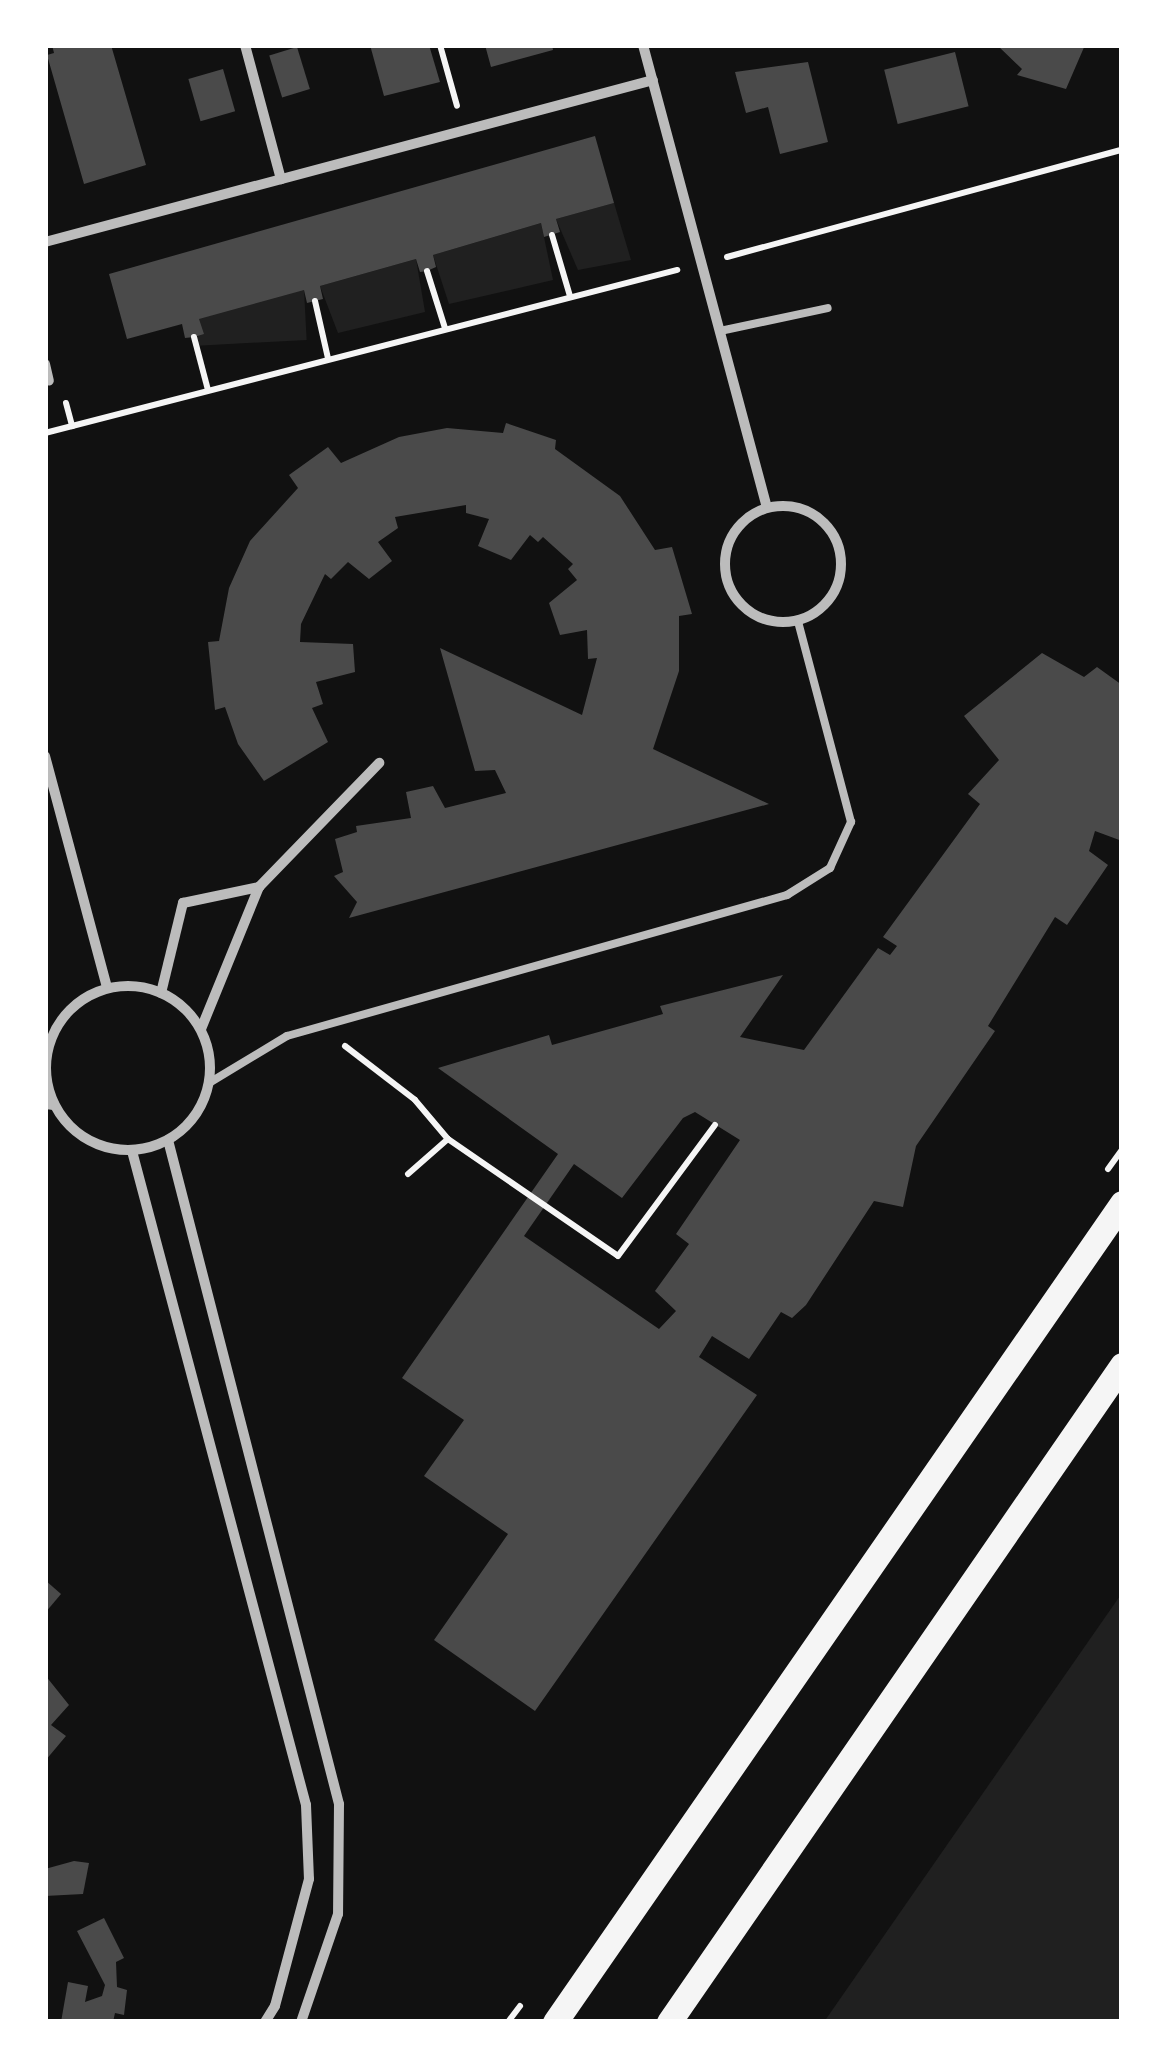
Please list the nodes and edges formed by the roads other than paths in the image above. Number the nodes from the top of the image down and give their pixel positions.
1 (245, 45) edge
2 (644, 45) edge
3 (653, 80) junction
4 (281, 179) junction
5 (45, 242) edge
6 (828, 308) dead end
7 (720, 330) junction
8 (45, 364) edge
9 (49, 381) dead end
10 (767, 508) junction
11 (798, 620) junction
12 (45, 756) edge
13 (378, 762) dead end
14 (259, 887) junction
15 (107, 988) junction
16 (161, 992) junction
17 (201, 1030) junction
18 (209, 1083) junction
19 (50, 1105) edge
20 (168, 1140) junction
21 (132, 1151) junction
22 (1122, 1202) edge
23 (1122, 1365) edge
24 (265, 2022) edge
25 (301, 2022) edge
26 (555, 2022) edge
27 (669, 2022) edge

1 - 4 street
2 - 3 street
3 - 4 street
3 - 7 street
4 - 5 street
6 - 7 lane
7 - 10 street
8 - 9 street
10 - 11 street
10 - 11 street
11 - 18 lane
12 - 15 street
13 - 14 street
14 - 16 street
14 - 17 street
15 - 16 street
15 - 19 street
16 - 17 street
17 - 18 street
18 - 20 street
19 - 21 street
20 - 21 street
20 - 25 street
21 - 24 street
22 - 26 main road
23 - 27 main road

